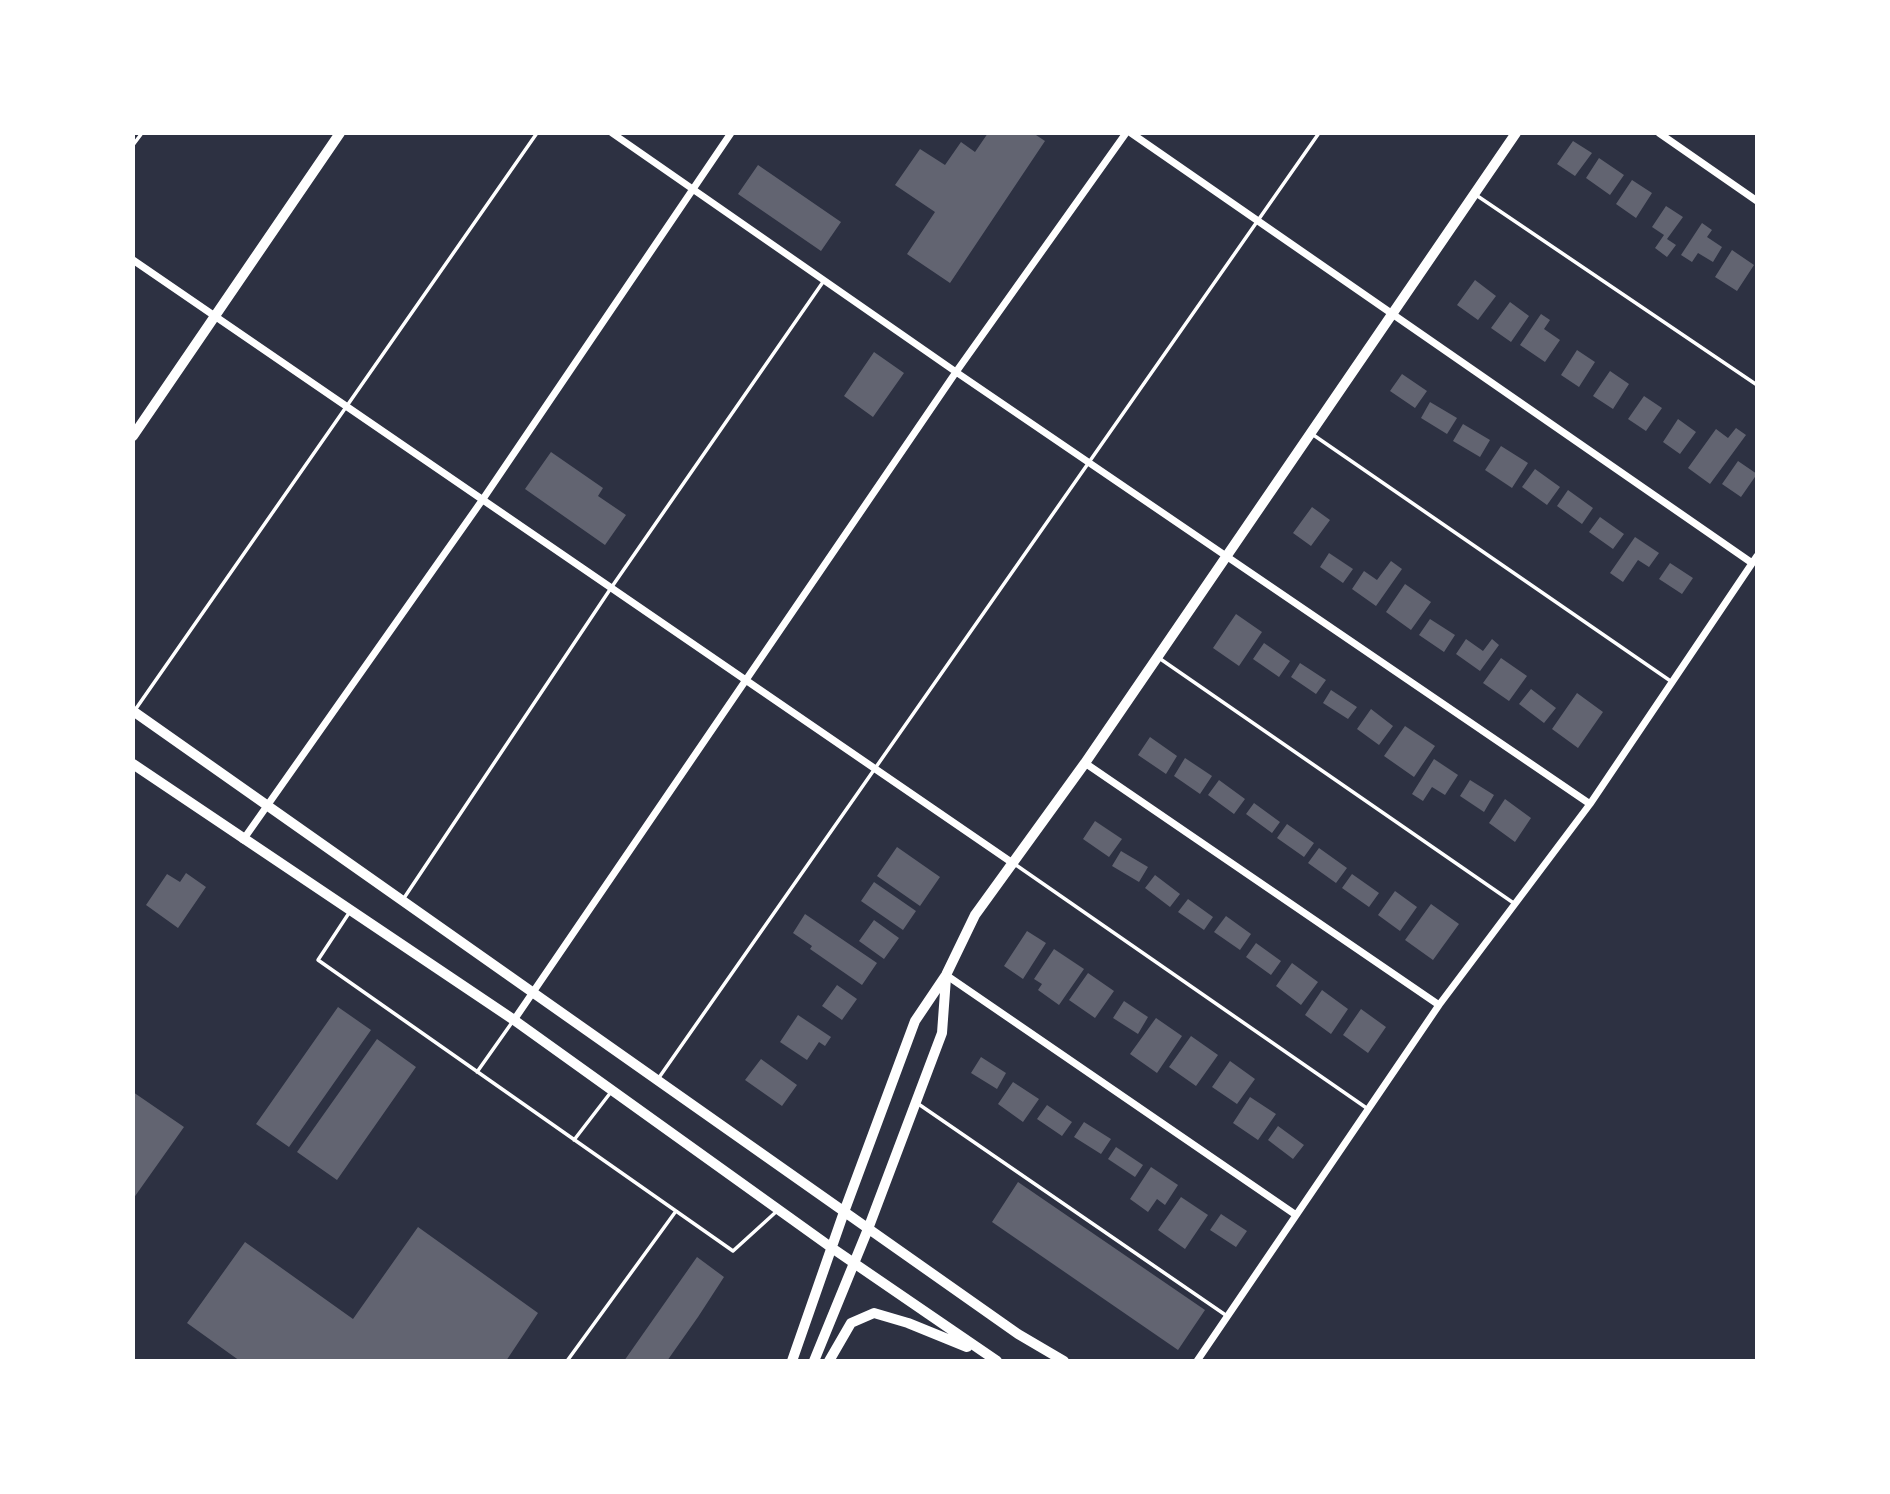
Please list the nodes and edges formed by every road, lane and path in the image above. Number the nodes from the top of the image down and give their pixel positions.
1 (142, 133) edge
2 (340, 133) edge
3 (537, 133) edge
4 (612, 133) edge
5 (731, 133) edge
6 (1126, 133) edge
7 (1131, 133) edge
8 (1319, 133) edge
9 (1517, 133) edge
10 (1659, 133) edge
11 (133, 145) edge
12 (692, 188) junction
13 (1475, 194) junction
14 (1757, 201) edge
15 (1258, 220) junction
16 (133, 260) edge
17 (824, 280) junction
18 (1392, 314) junction
19 (215, 315) junction
20 (957, 372) junction
21 (1757, 385) edge
22 (346, 405) junction
23 (1310, 433) junction
24 (133, 436) edge
25 (1089, 461) junction
26 (483, 499) junction
27 (1226, 555) junction
28 (1755, 560) edge
29 (611, 588) junction
30 (1157, 657) junction
31 (745, 680) junction
32 (1672, 682) junction
33 (133, 712) edge
34 (1085, 763) junction
35 (133, 764) edge
36 (874, 768) junction
37 (1590, 804) junction
38 (267, 807) junction
39 (243, 840) junction
40 (1014, 864) junction
41 (403, 899) junction
42 (1515, 904) junction
43 (351, 911) junction
44 (946, 975) junction
45 (532, 992) junction
46 (1440, 1005) junction
47 (514, 1020) junction
48 (477, 1072) junction
49 (657, 1081) junction
50 (612, 1090) junction
51 (916, 1102) junction
52 (1368, 1109) junction
53 (574, 1140) junction
54 (778, 1210) junction
55 (676, 1211) junction
56 (844, 1212) junction
57 (1296, 1215) junction
58 (868, 1229) junction
59 (832, 1248) junction
60 (855, 1264) junction
61 (1227, 1316) junction
62 (986, 1354) junction
63 (567, 1361) edge
64 (792, 1361) edge
65 (814, 1361) edge
66 (829, 1361) edge
67 (996, 1361) edge
68 (1064, 1361) edge
69 (1196, 1361) edge

1 - 11 lane
2 - 19 street
3 - 22 lane
4 - 12 street
5 - 12 street
6 - 20 street
7 - 15 street
8 - 15 lane
9 - 13 main road
10 - 14 street
12 - 17 street
12 - 26 street
13 - 18 main road
13 - 21 lane
15 - 18 street
15 - 25 lane
16 - 19 street
17 - 20 street
17 - 29 lane
18 - 23 main road
18 - 28 street
19 - 22 street
19 - 24 street
20 - 25 street
20 - 31 street
22 - 26 street
22 - 33 lane
23 - 27 main road
23 - 32 lane
25 - 27 street
25 - 36 lane
26 - 29 street
26 - 38 street
27 - 30 main road
27 - 37 street
28 - 32 street
29 - 31 street
29 - 41 lane
30 - 34 main road
30 - 42 lane
31 - 36 street
31 - 45 street
32 - 37 street
33 - 38 main road
34 - 40 main road
34 - 46 street
35 - 39 main road
36 - 40 street
36 - 49 lane
37 - 42 street
38 - 39 street
38 - 41 main road
39 - 43 main road
40 - 44 main road
40 - 52 lane
41 - 45 main road
42 - 46 street
43 - 47 main road
43 - 48 lane
44 - 51 main road
44 - 56 main road
44 - 57 street
45 - 47 street
45 - 49 main road
46 - 52 street
47 - 48 lane
47 - 50 main road
48 - 53 lane
49 - 56 main road
50 - 53 lane
50 - 54 main road
51 - 58 main road
51 - 61 lane
52 - 57 street
53 - 55 lane
54 - 55 lane
54 - 59 main road
55 - 63 lane
56 - 58 main road
56 - 59 main road
57 - 61 street
58 - 60 main road
58 - 68 main road
59 - 60 main road
59 - 64 main road
60 - 62 main road
60 - 65 main road
61 - 69 street
62 - 66 main road
62 - 67 main road

